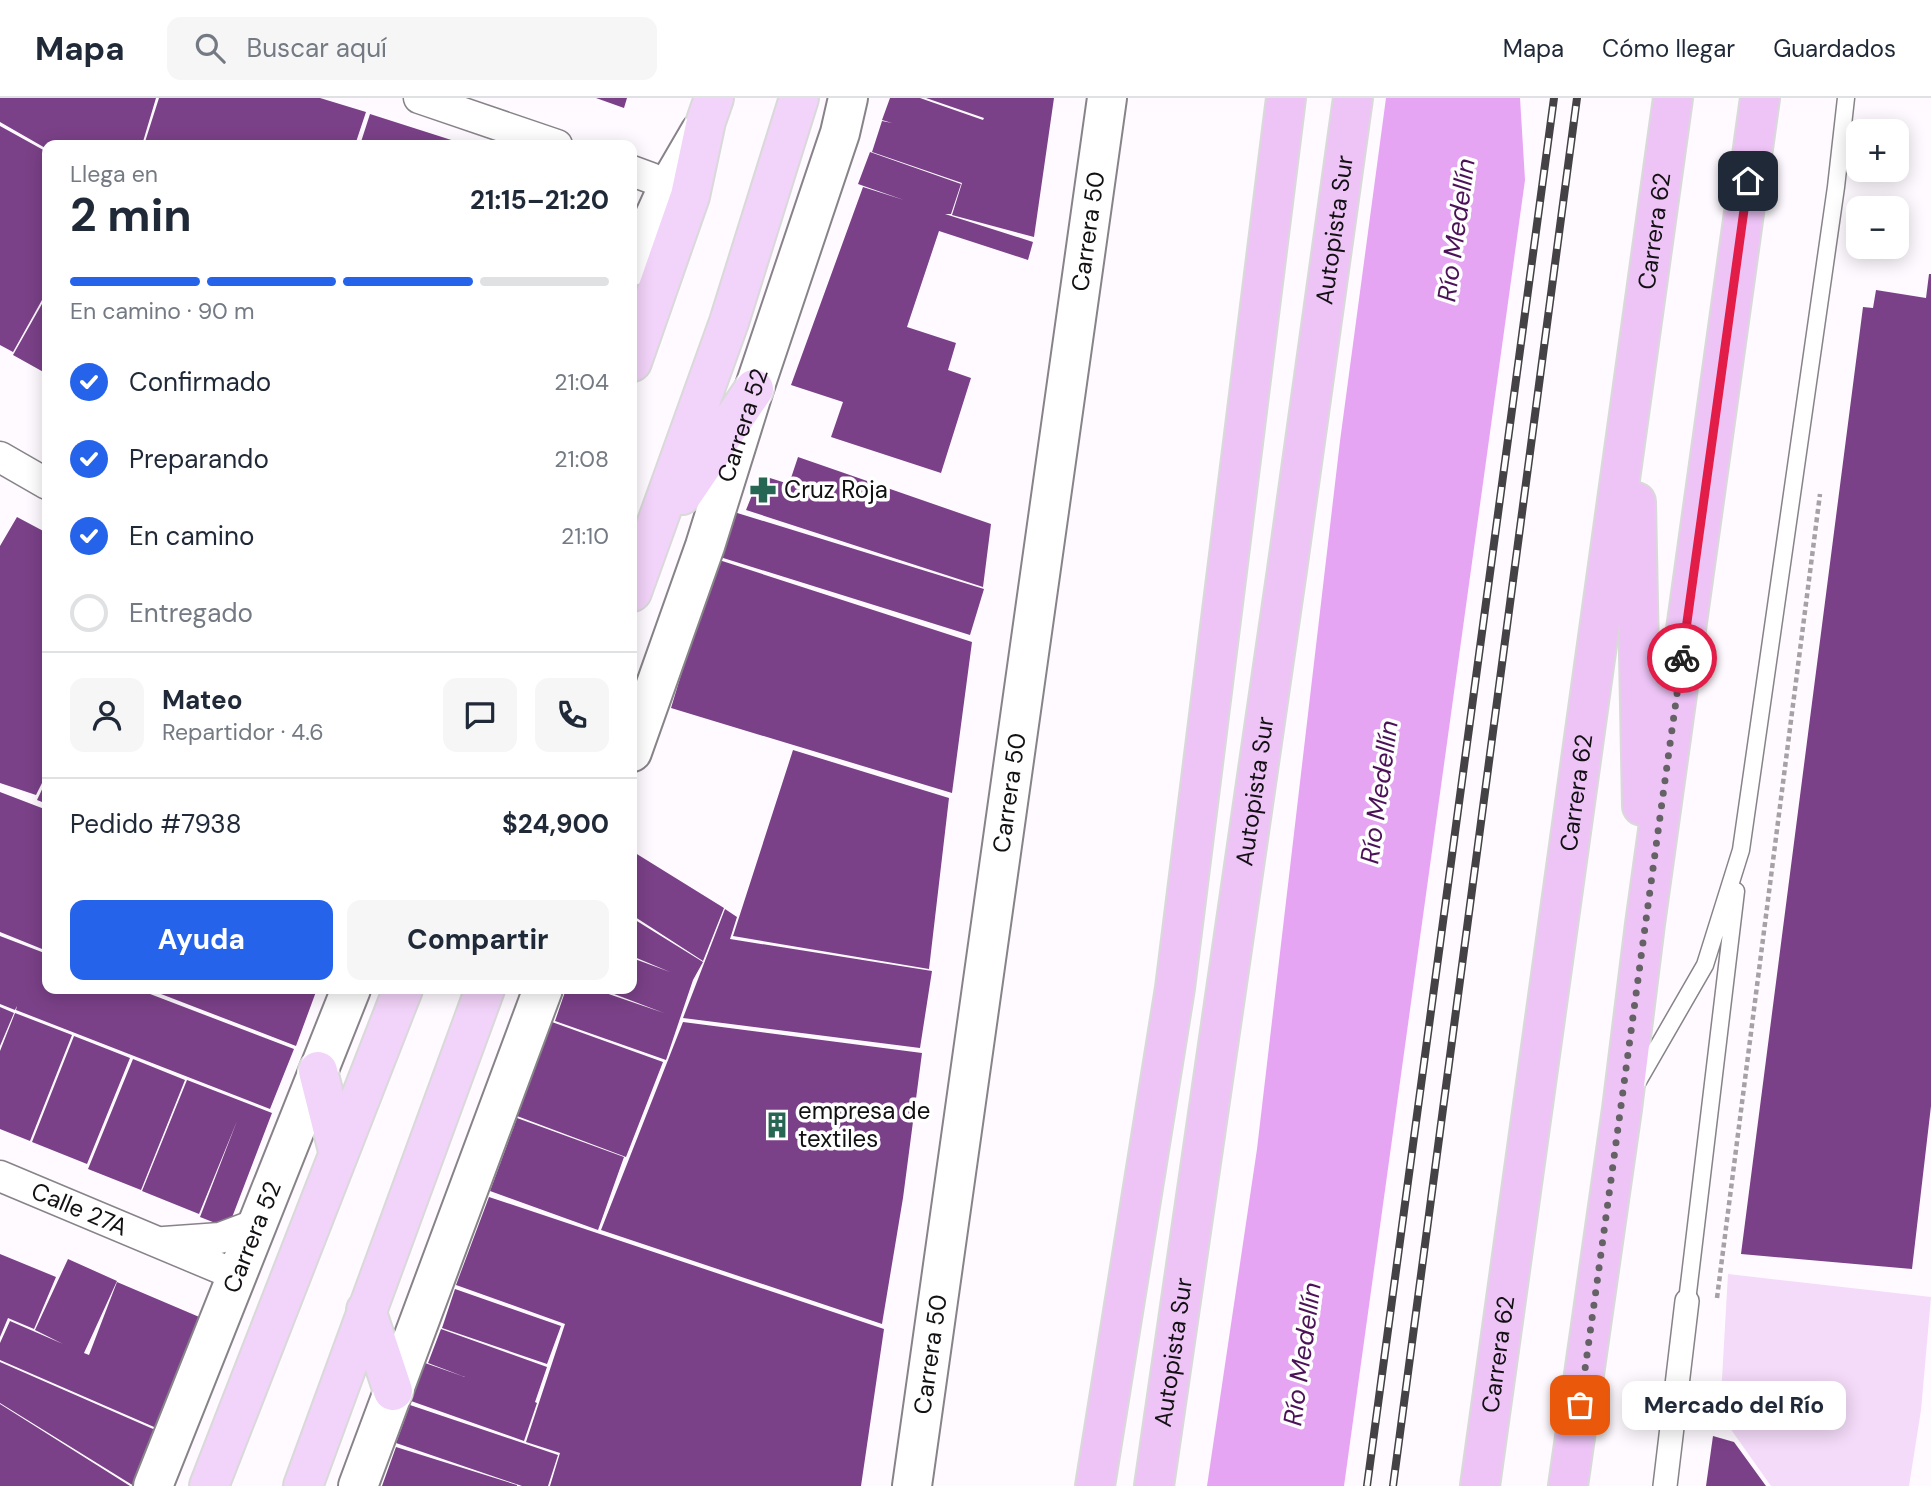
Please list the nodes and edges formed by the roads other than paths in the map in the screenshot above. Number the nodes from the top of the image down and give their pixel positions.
1 (419, 98) edge
2 (799, 98) edge
3 (848, 98) edge
4 (1107, 98) edge
5 (1286, 98) edge
6 (1353, 98) edge
7 (1673, 98) edge
8 (1760, 98) edge
9 (1846, 98) edge
10 (710, 110) edge
11 (541, 140) edge
12 (637, 173) edge
13 (679, 192) junction
14 (637, 258) edge
15 (637, 344) edge
16 (1633, 386) junction
17 (754, 389) junction
18 (0, 457) edge
19 (42, 481) edge
20 (651, 540) junction
21 (1287, 570) junction
22 (637, 578) edge
23 (637, 738) edge
24 (1741, 850) junction
25 (1645, 923) junction
26 (1175, 988) junction
27 (349, 994) edge
28 (401, 994) edge
29 (483, 994) edge
30 (541, 994) edge
31 (318, 1071) junction
32 (1622, 1110) junction
33 (338, 1151) junction
34 (0, 1176) edge
35 (257, 1224) junction
36 (156, 1243) junction
37 (236, 1275) junction
38 (1687, 1301) joint
39 (366, 1310) junction
40 (393, 1391) junction
41 (153, 1486) edge
42 (209, 1486) edge
43 (303, 1486) edge
44 (358, 1486) edge
45 (912, 1486) edge
46 (1095, 1486) edge
47 (1154, 1486) edge
48 (1480, 1486) edge
49 (1568, 1486) edge
50 (1665, 1486) edge

1 - 11 street
2 - 20 main road, Carrera 52
3 - 17 street, Carrera 52
4 - 45 street, Carrera 50
5 - 26 highway
6 - 21 highway, Autopista Sur
7 - 16 highway, Carrera 62
8 - 25 highway
9 - 24 lane
10 - 13 main road
12 - 13 street
13 - 14 street
13 - 15 main road
16 - 25 highway
16 - 48 highway, Carrera 62
17 - 20 main road
17 - 23 street, Carrera 52
18 - 19 street
20 - 22 main road, Carrera 52
21 - 26 highway
21 - 47 highway, Autopista Sur
24 - 32 lane
24 - 38 lane
25 - 32 highway
26 - 46 highway
27 - 31 street, Carrera 52
28 - 33 main road, Carrera 52
29 - 39 main road
30 - 40 street
31 - 33 main road
31 - 35 street, Carrera 52
32 - 49 highway
33 - 42 main road, Carrera 52
34 - 36 street, Calle 27A
35 - 36 street, Calle 27A
35 - 37 street, Carrera 52
36 - 37 street, Calle 27A
37 - 41 street, Carrera 52
38 - 50 street
39 - 40 main road
39 - 43 main road
40 - 44 street

